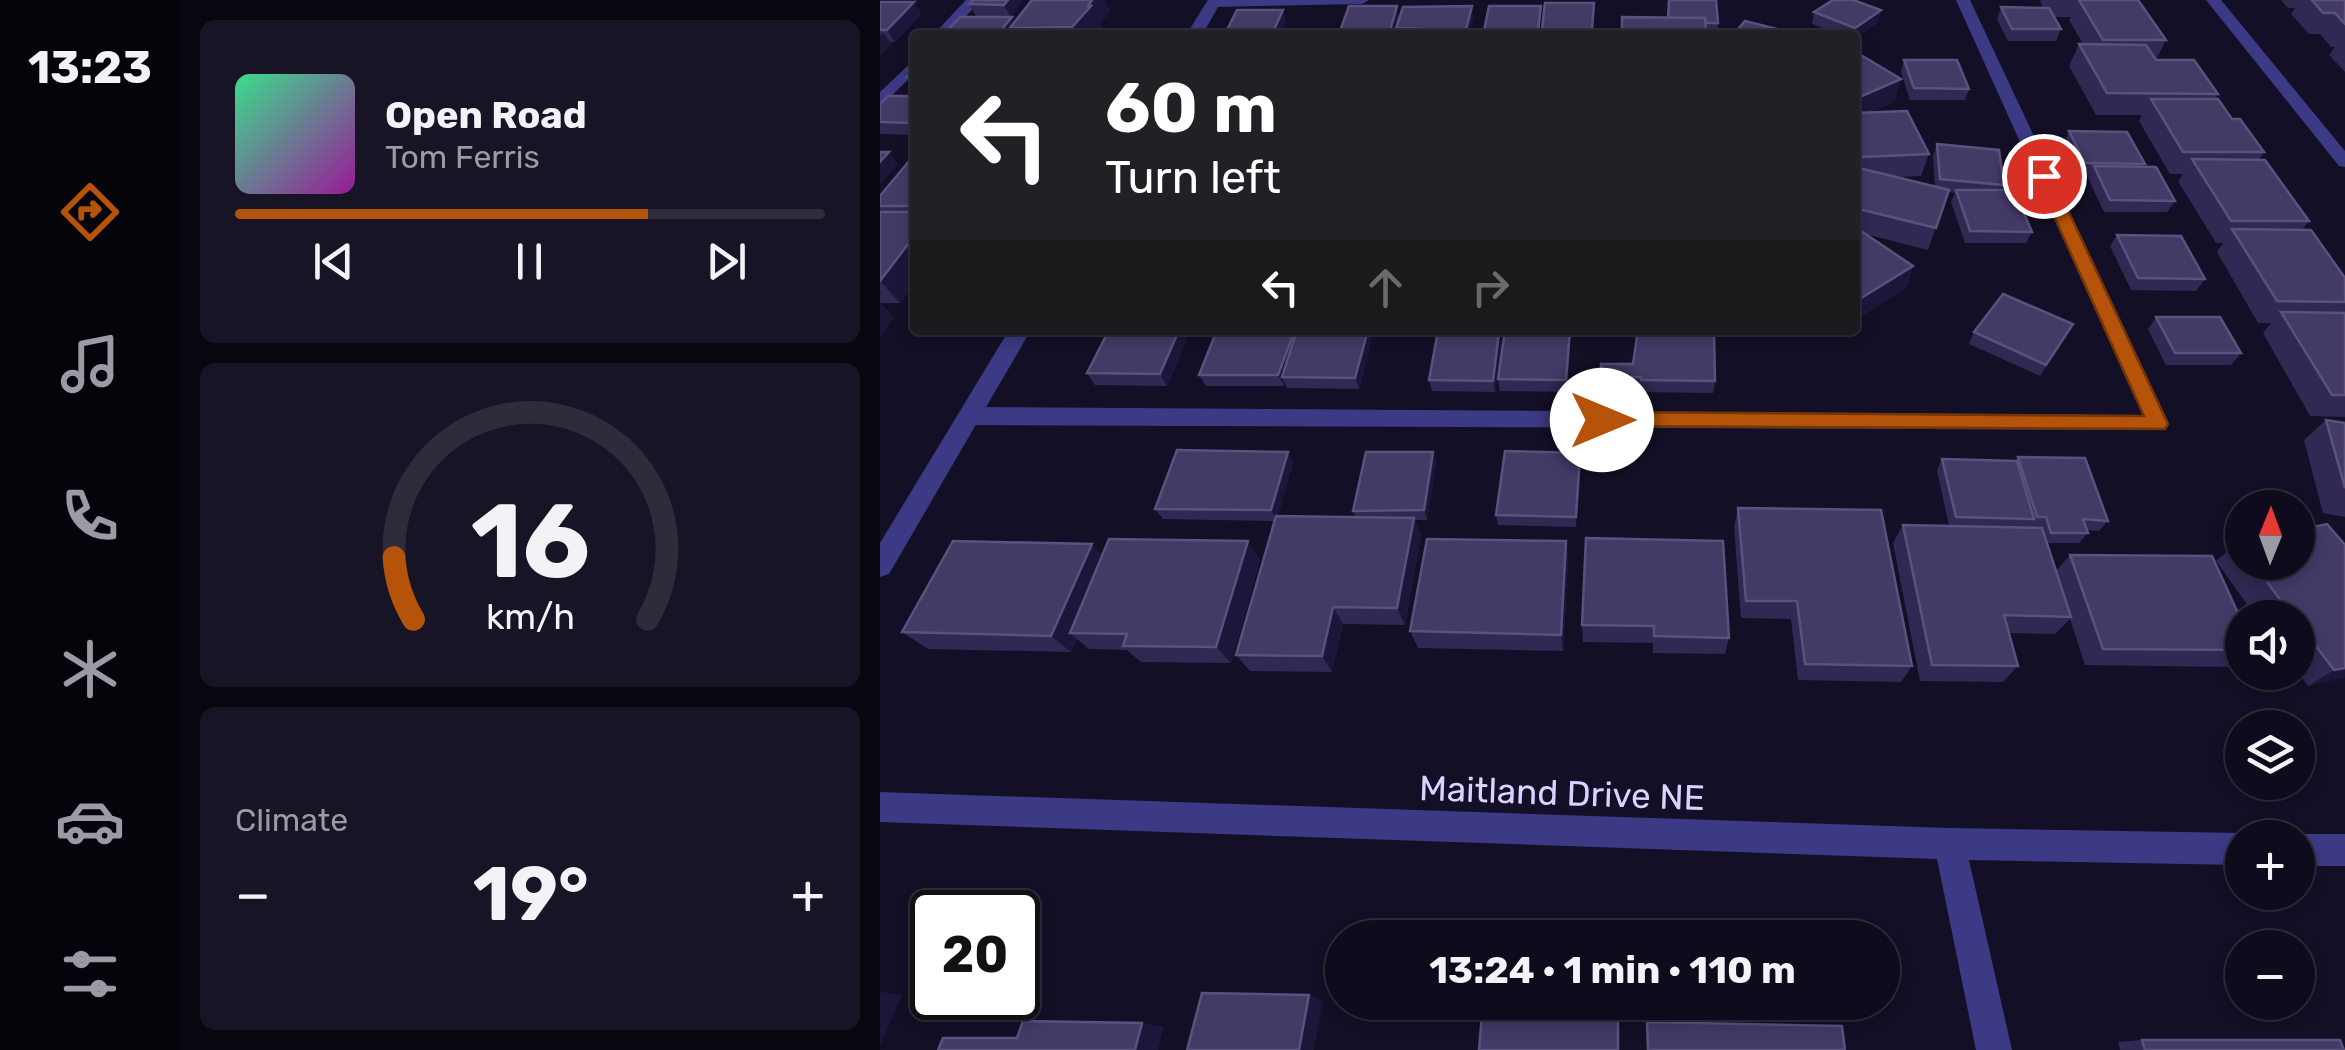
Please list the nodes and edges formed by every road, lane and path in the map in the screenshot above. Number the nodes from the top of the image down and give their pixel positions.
1 (974, 0) edge
2 (1362, 0) edge
3 (1962, 0) edge
4 (2213, 0) edge
5 (1214, 2) edge
6 (946, 30) edge
7 (1197, 30) edge
8 (910, 69) edge
9 (880, 102) edge
10 (2345, 162) edge
11 (1017, 335) edge
12 (968, 416) junction
13 (880, 566) edge
14 (880, 807) edge
15 (1950, 844) junction
16 (2225, 849) edge
17 (2315, 850) edge
18 (2345, 850) edge
19 (1994, 1050) edge

1 - 6 street
2 - 5 street
3 - 12 street
4 - 10 street
5 - 7 street
8 - 9 street
11 - 12 street
12 - 13 street
14 - 15 street, Maitland Drive NE
15 - 16 street, Maitland Drive NE
15 - 19 street
17 - 18 street

